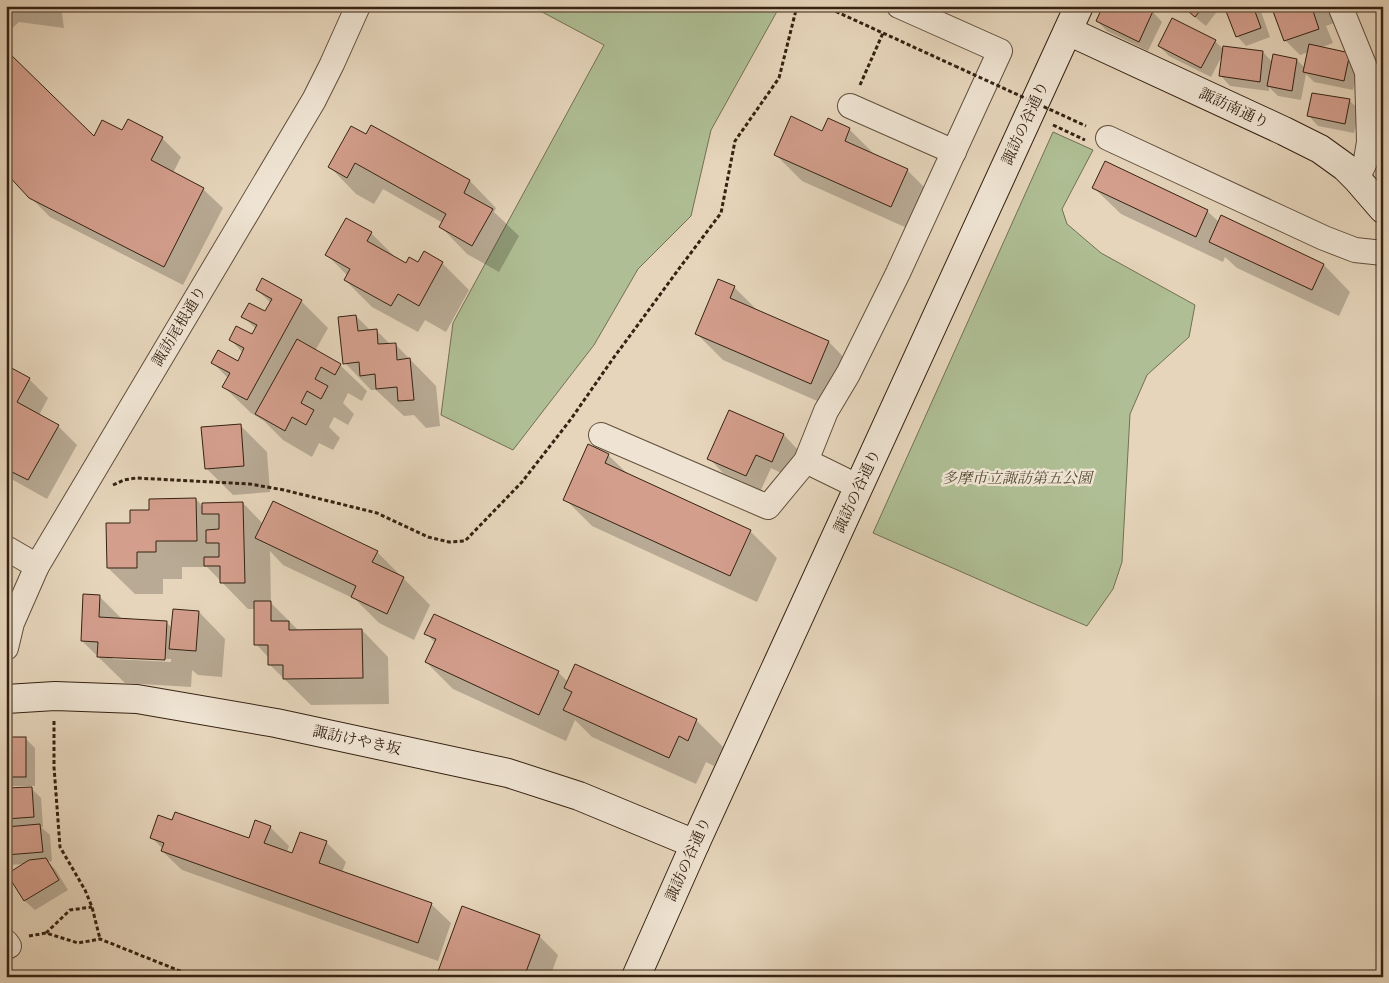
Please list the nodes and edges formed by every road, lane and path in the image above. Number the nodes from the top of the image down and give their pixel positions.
1 (358, 6) edge
2 (797, 6) edge
3 (824, 6) edge
4 (899, 6) edge
5 (1079, 6) edge
6 (1340, 6) edge
7 (1068, 31) junction
8 (883, 33) junction
9 (850, 106) joint
10 (1054, 125) dead end
11 (1086, 126) dead end
12 (1097, 139) joint
13 (954, 152) junction
14 (1357, 179) junction
15 (1383, 209) edge
16 (1383, 253) edge
17 (601, 435) dead end
18 (806, 461) junction
19 (113, 486) dead end
20 (859, 487) junction
21 (6, 548) edge
22 (37, 566) junction
23 (6, 648) edge
24 (54, 696) junction
25 (6, 699) edge
26 (695, 844) junction
27 (92, 907) junction
28 (46, 933) junction
29 (100, 939) junction
30 (7, 944) edge
31 (195, 977) edge
32 (636, 977) edge

1 - 22 street, 諏訪尾根通り
2 - 19 path
3 - 8 path
4 - 13 street
5 - 7 street, 諏訪の谷通り
6 - 14 street
7 - 14 street, 諏訪南通り
7 - 20 street, 諏訪の谷通り
8 - 9 path
8 - 11 path, bridge
9 - 13 street
10 - 12 path
12 - 16 street
13 - 18 street
14 - 15 street, 諏訪南通り
17 - 18 street
18 - 20 street
20 - 26 street, 諏訪の谷通り
21 - 22 street
22 - 23 street, 諏訪尾根通り
24 - 25 street, 諏訪けやき坂
24 - 26 street, 諏訪けやき坂
24 - 27 path
26 - 32 street, 諏訪の谷通り
27 - 28 path
27 - 29 path
28 - 29 path
28 - 30 path
29 - 31 path

